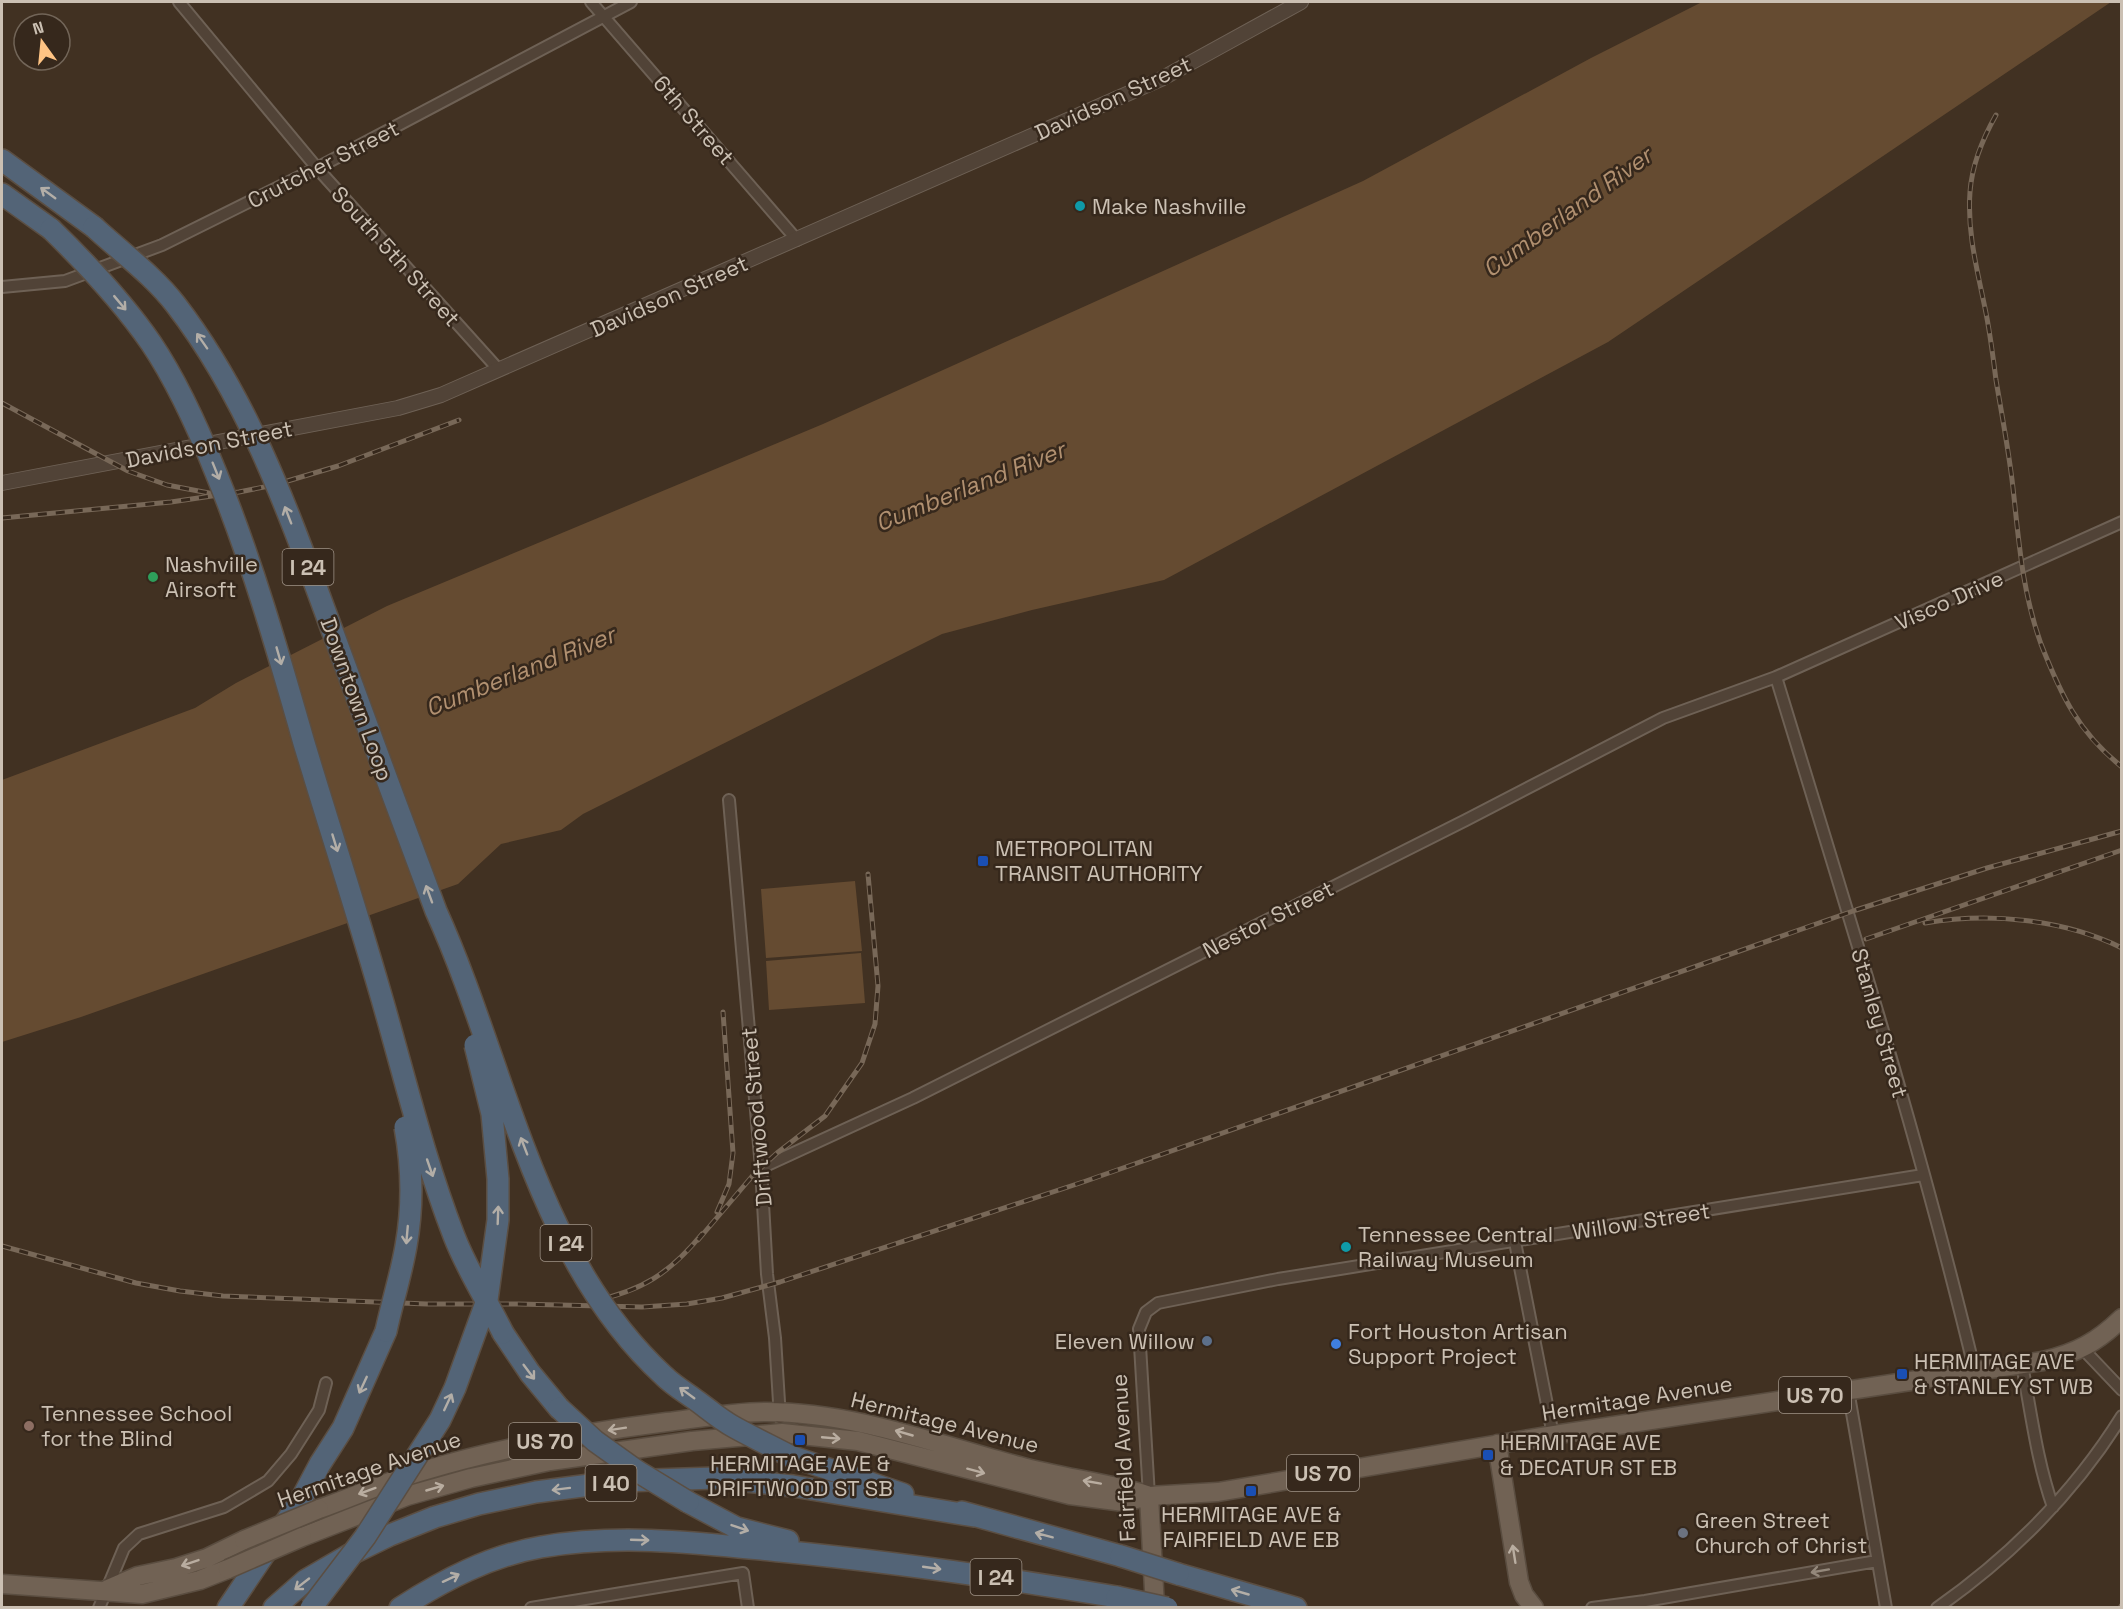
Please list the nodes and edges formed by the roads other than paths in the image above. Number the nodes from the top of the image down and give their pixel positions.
1 (179, 2) edge
2 (591, 2) edge
3 (631, 2) edge
4 (1301, 2) edge
5 (604, 16) junction
6 (2, 159) edge
7 (317, 168) junction
8 (2, 194) edge
9 (797, 240) junction
10 (2, 287) edge
11 (499, 370) junction
12 (2, 483) edge
13 (2121, 522) edge
14 (1776, 677) junction
15 (729, 800) dead end
16 (452, 948) junction
17 (379, 990) junction
18 (761, 1168) junction
19 (1923, 1175) junction
20 (1515, 1242) junction
21 (1149, 1309) joint
22 (2121, 1318) edge
23 (2082, 1348) junction
24 (2022, 1365) junction
25 (1975, 1372) junction
26 (326, 1383) dead end
27 (1848, 1390) junction
28 (2121, 1390) edge
29 (779, 1413) junction
30 (2121, 1416) edge
31 (782, 1434) junction
32 (1553, 1435) junction
33 (1497, 1444) junction
34 (1149, 1496) junction
35 (2053, 1507) junction
36 (974, 1516) junction
37 (874, 1560) junction
38 (1877, 1561) junction
39 (2, 1584) edge
40 (107, 1590) junction
41 (554, 1606) edge
42 (99, 1608) edge
43 (228, 1608) edge
44 (274, 1608) edge
45 (311, 1608) edge
46 (400, 1608) edge
47 (531, 1608) edge
48 (748, 1608) edge
49 (1155, 1608) edge
50 (1167, 1608) edge
51 (1296, 1608) edge
52 (1534, 1608) edge
53 (1592, 1608) edge
54 (1886, 1608) edge
55 (1937, 1608) edge

1 - 7 street, South 5th Street
2 - 5 street, 6th Street
3 - 5 street, Crutcher Street
4 - 9 street, Davidson Street
5 - 7 street, Crutcher Street
5 - 9 street, 6th Street
16 -> 6 highway, Downtown Loop / I 24, bridge
7 - 10 street, Crutcher Street
7 - 11 street, South 5th Street
8 -> 17 highway, I 24, bridge
9 - 11 street, Davidson Street
11 - 12 street, Davidson Street
13 - 14 street, Visco Drive
14 - 18 street, Nestor Street
14 - 19 street, Stanley Street
15 - 18 street, Driftwood Street
36 -> 16 highway, I 24, bridge
45 -> 16 highway, bridge
17 -> 37 highway, I 24, bridge
17 -> 43 highway, bridge
18 - 29 street, Driftwood Street
19 - 20 street, Willow Street
19 - 25 street, Stanley Street
20 - 21 street, Willow Street
20 - 32 street
21 - 34 street, Fairfield Avenue
22 - 23 main road, Hermitage Avenue / US 70
23 - 24 main road, Hermitage Avenue / US 70
23 - 28 street
24 - 25 main road, Hermitage Avenue / US 70
24 - 35 street
25 - 27 main road, Hermitage Avenue / US 70
26 - 40 street
27 - 32 main road, Hermitage Avenue / US 70
27 - 38 street
29 - 31 street, Driftwood Street
34 -> 29 main road, Hermitage Avenue / US 70
29 -> 40 main road, Hermitage Avenue / US 70, bridge
30 - 35 street
31 -> 34 main road, Hermitage Avenue / US 70
40 -> 31 main road, Hermitage Avenue / US 70, bridge
32 - 33 main road, Hermitage Avenue / US 70
33 - 34 main road, Hermitage Avenue / US 70
52 -> 33 main road
34 - 49 main road, Fairfield Avenue
35 - 55 street
36 -> 44 highway, I 40
51 -> 36 highway, I 24, bridge
46 -> 37 highway
37 -> 50 highway, I 24, bridge
38 -> 53 street
38 - 54 street
39 - 40 main road, Hermitage Avenue / US 70
40 - 42 street
41 - 47 street
41 - 48 street

